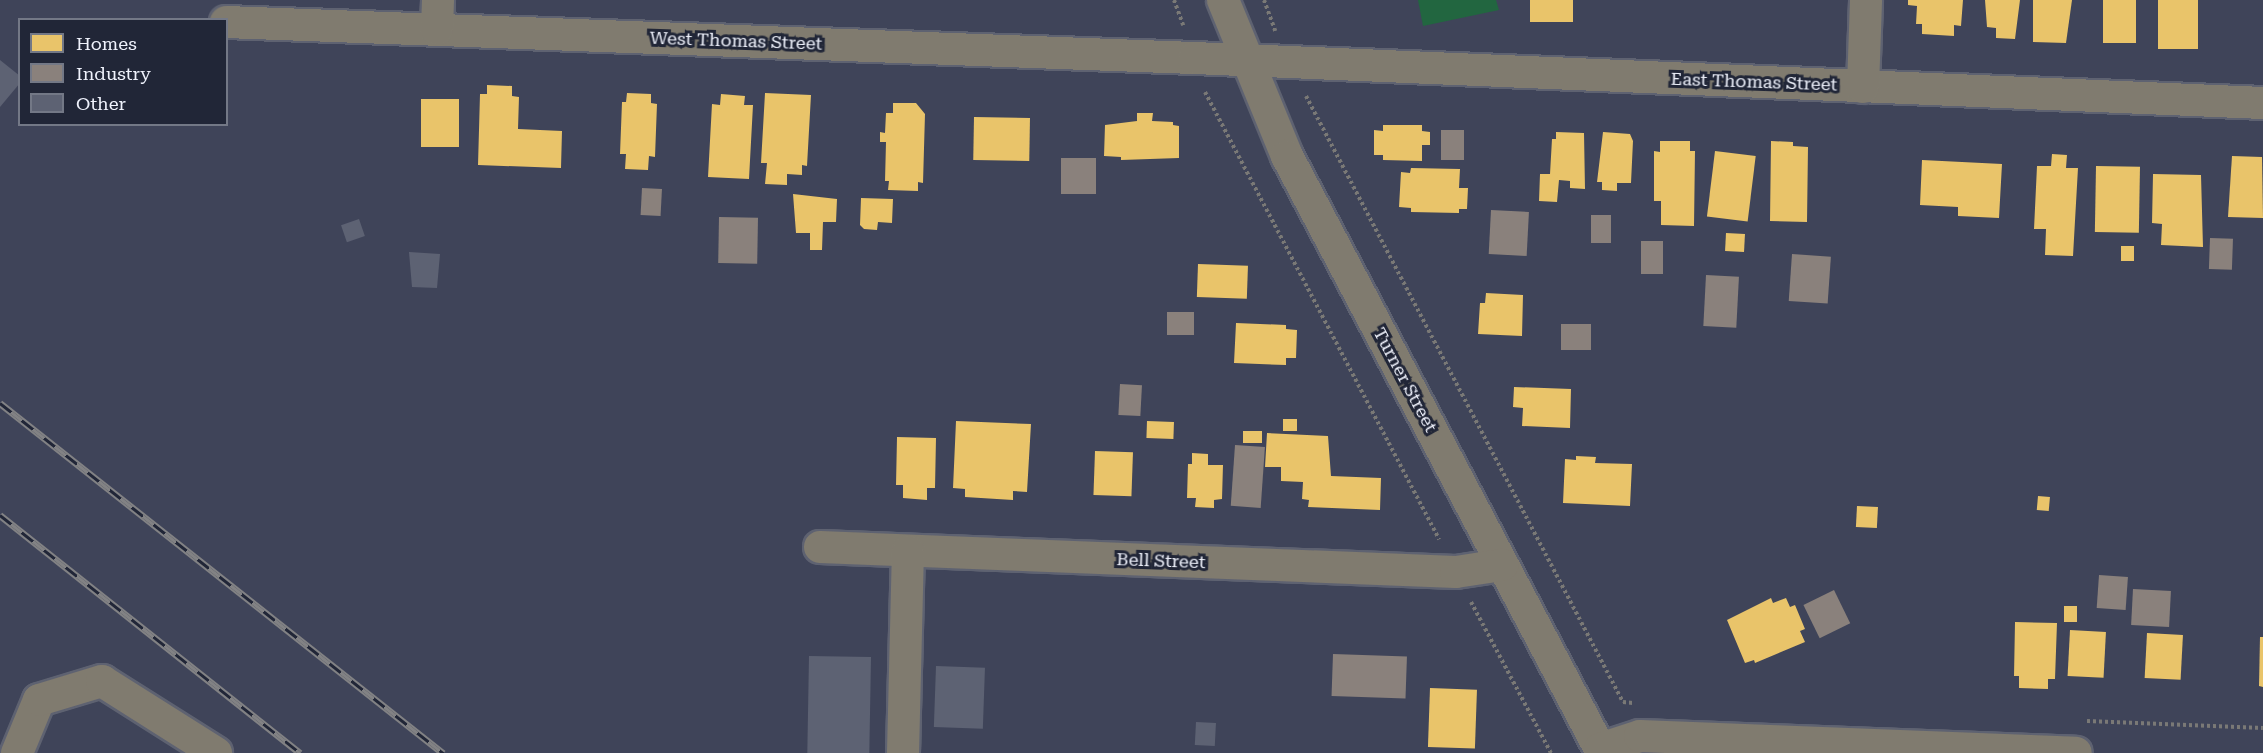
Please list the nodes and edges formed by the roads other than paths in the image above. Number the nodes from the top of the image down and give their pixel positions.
1 (1223, 0) edge
2 (1866, 0) edge
3 (437, 15) edge
4 (228, 22) edge
5 (1245, 61) junction
6 (1863, 87) junction
7 (2263, 104) edge
8 (820, 548) dead end
9 (908, 551) junction
10 (1502, 565) junction
11 (1601, 751) edge
12 (17, 753) edge
13 (216, 753) edge
14 (903, 753) edge
15 (2076, 753) edge

1 - 5 street, Turner Street
2 - 6 street
3 - 4 street, West Thomas Street
3 - 5 street, West Thomas Street
5 - 6 street, East Thomas Street
5 - 10 street, Turner Street
6 - 7 street, East Thomas Street
8 - 9 street, Bell Street
9 - 10 street, Bell Street
9 - 14 street
10 - 11 street, Turner Street
11 - 15 street
12 - 13 street

